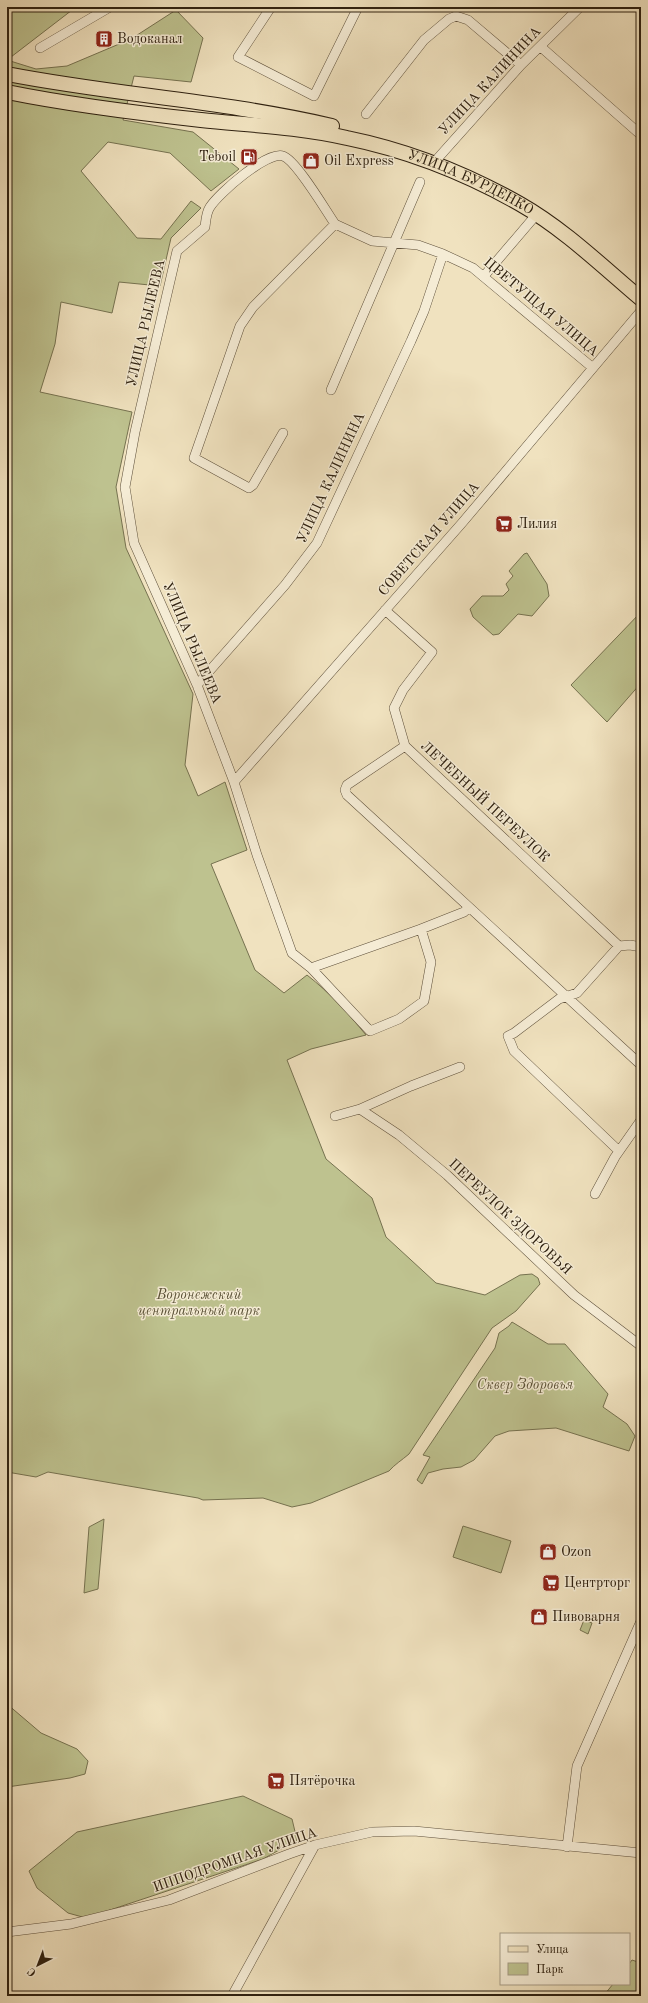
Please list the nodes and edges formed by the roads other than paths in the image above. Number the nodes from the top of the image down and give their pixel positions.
1 (110, 7) edge
2 (271, 7) edge
3 (358, 7) edge
4 (580, 7) edge
5 (541, 47) junction
6 (40, 48) dead end
7 (521, 65) junction
8 (7, 74) edge
9 (7, 92) edge
10 (366, 114) dead end
11 (641, 135) edge
12 (438, 158) junction
13 (420, 182) dead end
14 (536, 215) junction
15 (335, 224) junction
16 (395, 243) junction
17 (443, 254) junction
18 (484, 276) junction
19 (641, 288) edge
20 (641, 299) edge
21 (641, 311) edge
22 (593, 368) junction
23 (331, 390) dead end
24 (283, 433) dead end
25 (385, 610) junction
26 (197, 685) junction
27 (405, 746) junction
28 (234, 782) junction
29 (469, 907) junction
30 (421, 929) junction
31 (620, 946) junction
32 (641, 947) edge
33 (311, 968) junction
34 (566, 997) junction
35 (641, 1065) edge
36 (460, 1067) dead end
37 (360, 1109) junction
38 (335, 1116) dead end
39 (641, 1120) edge
40 (619, 1151) junction
41 (595, 1194) dead end
42 (641, 1346) edge
43 (641, 1621) edge
44 (315, 1845) junction
45 (567, 1847) junction
46 (641, 1854) edge
47 (7, 1932) edge
48 (232, 1996) edge

1 - 6 street
2 - 3 street
4 - 5 street, УЛИЦА КАЛИНИНА
5 - 7 street, УЛИЦА КАЛИНИНА
5 - 11 street
7 - 10 street
7 - 12 street, УЛИЦА КАЛИНИНА
8 - 12 main road, УЛИЦА БУРДЕНКО
9 - 14 main road, УЛИЦА БУРДЕНКО
12 - 19 main road, УЛИЦА БУРДЕНКО
13 - 16 street
14 - 18 street
14 - 20 main road, УЛИЦА БУРДЕНКО
15 - 16 street, ЦВЕТУЩАЯ УЛИЦА
15 - 24 street
15 - 26 street, УЛИЦА РЫЛЕЕВА
16 - 17 street, ЦВЕТУЩАЯ УЛИЦА
16 - 23 street
17 - 18 street, ЦВЕТУЩАЯ УЛИЦА
17 - 26 street, УЛИЦА КАЛИНИНА
18 - 22 street, ЦВЕТУЩАЯ УЛИЦА
21 - 22 street, СОВЕТСКАЯ УЛИЦА
22 - 25 street, СОВЕТСКАЯ УЛИЦА
25 - 27 street, ЛЕЧЕБНЫЙ ПЕРЕУЛОК
25 - 28 street, СОВЕТСКАЯ УЛИЦА
26 - 28 street, УЛИЦА РЫЛЕЕВА
27 - 29 street
27 - 31 street, ЛЕЧЕБНЫЙ ПЕРЕУЛОК
28 - 33 street, УЛИЦА РЫЛЕЕВА
29 - 30 street
29 - 34 street
30 - 33 street
30 - 33 street, УЛИЦА РЫЛЕЕВА
31 - 32 street
31 - 34 street
34 - 35 street
34 - 40 street
36 - 37 street
37 - 38 street
37 - 42 street, ПЕРЕУЛОК ЗДОРОВЬЯ
39 - 40 street
40 - 41 street
43 - 45 street
44 - 45 street, ИППОДРОМНАЯ УЛИЦА
44 - 47 street, ИППОДРОМНАЯ УЛИЦА
44 - 48 street
45 - 46 street, ИППОДРОМНАЯ УЛИЦА

